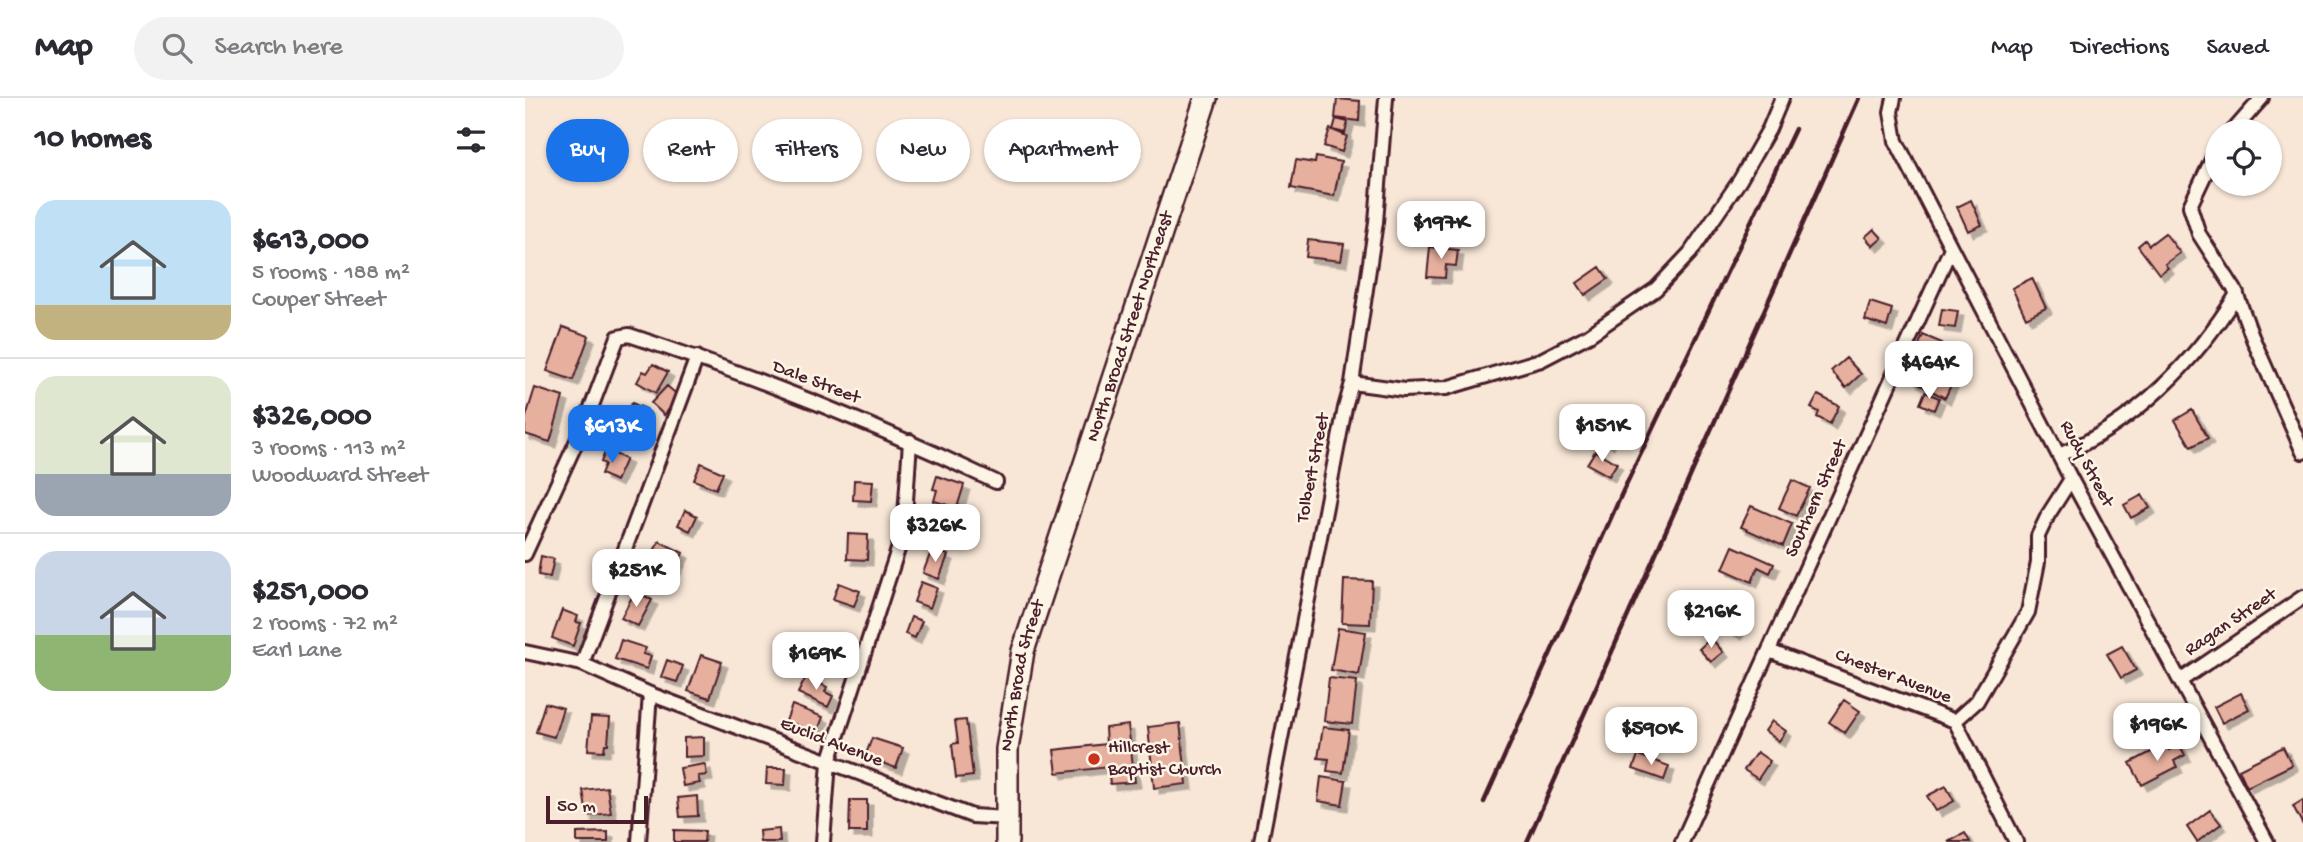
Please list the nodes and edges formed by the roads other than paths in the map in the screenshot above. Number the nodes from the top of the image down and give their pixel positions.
1 (1206, 98) edge
2 (1387, 98) edge
3 (1783, 98) edge
4 (1894, 98) edge
5 (2262, 98) edge
6 (2244, 119) edge
7 (2205, 174) edge
8 (1951, 248) junction
9 (2237, 294) junction
10 (697, 357) junction
11 (1352, 383) junction
12 (909, 441) junction
13 (2303, 452) edge
14 (2059, 455) junction
15 (2071, 479) junction
16 (996, 482) dead end
17 (1066, 515) joint
18 (525, 554) edge
19 (2303, 597) edge
20 (1769, 651) junction
21 (525, 652) edge
22 (582, 664) junction
23 (2180, 681) junction
24 (650, 695) junction
25 (1955, 721) junction
26 (829, 762) junction
27 (1007, 818) junction
28 (639, 842) edge
29 (823, 842) edge
30 (1007, 842) edge
31 (1261, 842) edge
32 (1682, 842) edge
33 (2016, 842) edge
34 (2267, 842) edge

1 - 17 main road, North Broad Street Northeast
2 - 11 street, Tolbert Street
3 - 11 street
4 - 8 street, Rudy Street
5 - 6 street
7 - 9 street
8 - 14 street, Rudy Street
8 - 20 street, Southern Street
9 - 13 street
9 - 14 street
10 - 12 street, Dale Street
10 - 18 street, Dale Street
10 - 22 street
11 - 31 street, Tolbert Street
12 - 16 street, Dale Street
12 - 26 street
14 - 15 street, Rudy Street
15 - 23 street, Rudy Street
15 - 25 street
17 - 27 main road, North Broad Street
19 - 23 street, Ragan Street
20 - 25 street, Chester Avenue
20 - 32 street, Southern Street
21 - 22 street, Euclid Avenue
22 - 24 street, Euclid Avenue
23 - 34 street, Rudy Street
24 - 26 street, Euclid Avenue
24 - 28 street
25 - 33 street, Chester Avenue
26 - 27 street, Euclid Avenue
26 - 29 street
27 - 30 main road, North Broad Street

